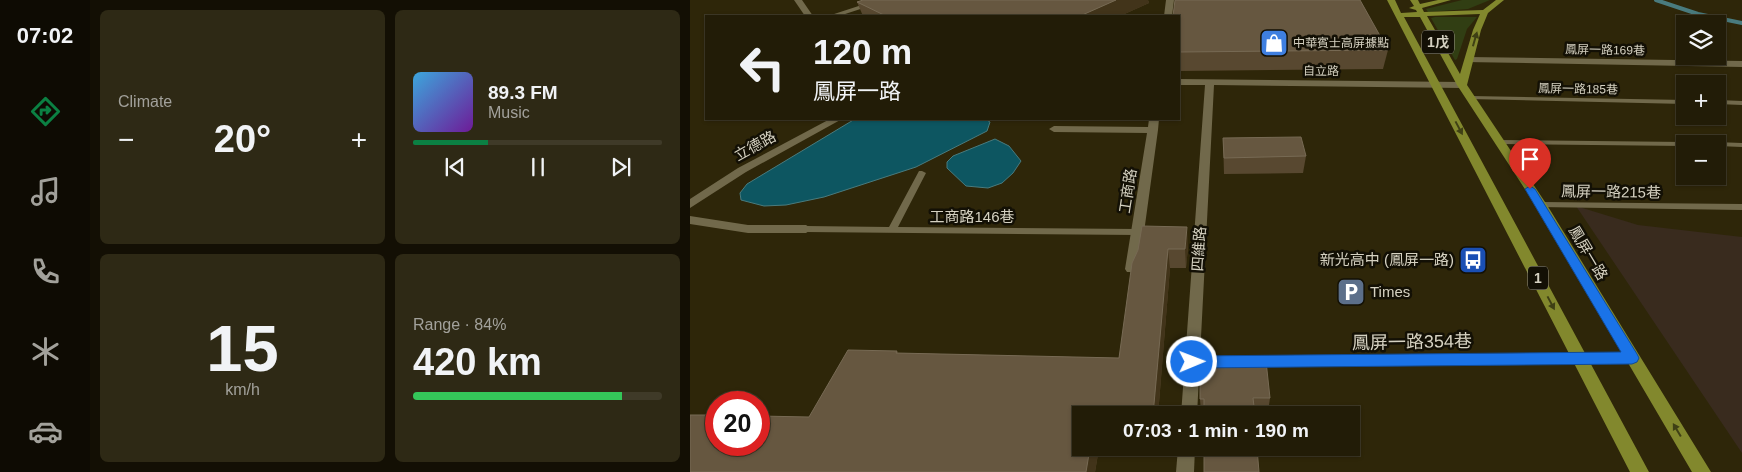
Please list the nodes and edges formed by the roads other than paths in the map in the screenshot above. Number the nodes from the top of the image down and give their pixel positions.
1 (798, 0) edge
2 (884, 0) edge
3 (1170, 0) edge
4 (1391, 0) edge
5 (1414, 0) edge
6 (1446, 0) edge
7 (1500, 0) edge
8 (1397, 12) junction
9 (1421, 12) junction
10 (1485, 12) junction
11 (808, 15) edge
12 (835, 15) edge
13 (1168, 15) edge
14 (1468, 60) junction
15 (1742, 64) edge
16 (1180, 82) edge
17 (1210, 83) junction
18 (1436, 85) junction
19 (1462, 85) junction
20 (1471, 98) junction
21 (1676, 102) edge
22 (1726, 102) edge
23 (1742, 103) edge
24 (834, 120) edge
25 (1153, 124) edge
26 (1054, 129) dead end
27 (1499, 142) junction
28 (1676, 144) edge
29 (1726, 144) edge
30 (1742, 145) edge
31 (922, 173) dead end
32 (690, 204) edge
33 (1541, 205) junction
34 (1742, 207) edge
35 (690, 220) edge
36 (806, 229) joint
37 (892, 230) junction
38 (1137, 232) junction
39 (1132, 269) edge
40 (1580, 358) junction
41 (1632, 358) junction
42 (1242, 362) edge
43 (1190, 406) edge
44 (1186, 456) edge
45 (1185, 472) edge
46 (1640, 472) edge
47 (1702, 472) edge

1 - 11 street
2 - 12 street
3 - 13 street
4 - 8 main road, 1戊
5 - 9 main road, 鳳屏一路 / 1戊
6 - 9 main road
7 - 10 main road
8 - 9 main road
8 - 18 main road, 1戊
9 - 10 main road
9 - 19 main road, 鳳屏一路 / 1戊
14 -> 10 main road
14 - 15 street, 鳳屏一路169巷
14 - 19 main road
16 - 17 street, 自立路
17 - 18 street, 自立路
17 - 43 street, 四維路
18 - 19 street, 自立路
18 -> 40 main road, 1
19 - 20 main road, 鳳屏一路
20 - 21 lane, 鳳屏一路185巷
20 - 27 main road, 鳳屏一路
22 - 23 lane
24 - 32 street, 立德路
25 - 26 street
25 - 38 street, 工商路
27 - 28 lane
27 - 33 main road, 鳳屏一路
29 - 30 lane
31 - 37 lane
33 - 34 lane, 鳳屏一路215巷
33 - 41 main road, 鳳屏一路
35 - 36 street
36 - 37 lane, 工商路146巷
37 - 38 lane, 工商路146巷
38 - 39 street, 工商路
40 - 41 lane, 鳳屏一路354巷
40 - 42 lane, 鳳屏一路354巷
40 - 46 main road, 1
47 -> 41 main road, 鳳屏一路
44 - 45 street

